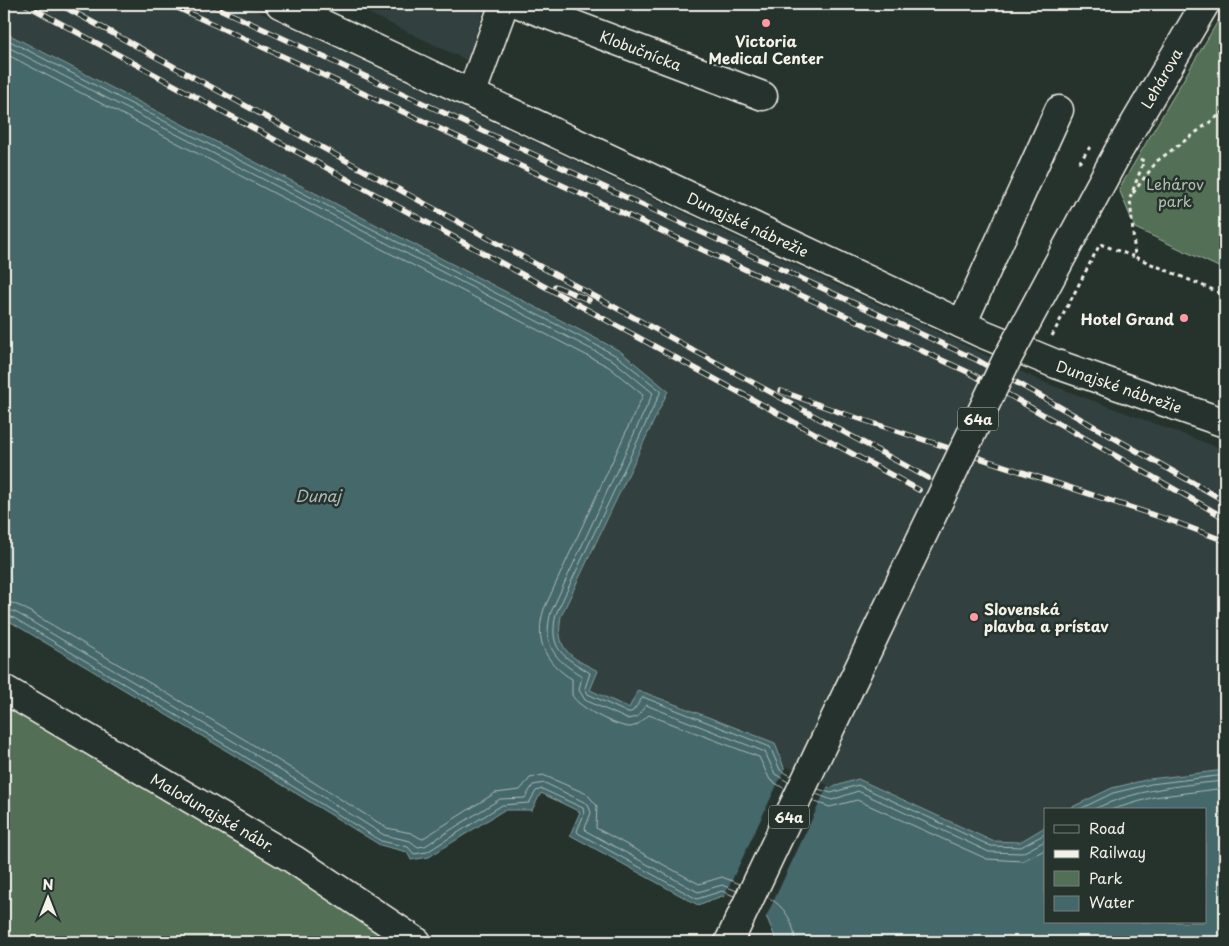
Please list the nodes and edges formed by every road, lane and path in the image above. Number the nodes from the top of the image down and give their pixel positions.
1 (280, 4) edge
2 (504, 4) edge
3 (519, 4) edge
4 (1205, 4) edge
5 (472, 92) junction
6 (763, 96) dead end
7 (1059, 110) dead end
8 (1225, 111) edge
9 (1126, 154) junction
10 (1130, 198) junction
11 (1135, 257) junction
12 (1225, 295) edge
13 (962, 324) junction
14 (1049, 343) dead end
15 (1224, 420) edge
16 (6, 569) dead end
17 (4, 574) edge
18 (4, 689) edge
19 (417, 942) edge
20 (729, 942) edge

1 - 5 street, Dunajské nábrežie
2 - 5 street
3 - 6 street, Klobučnícka
4 - 9 street, Lehárova / 64a
5 - 13 street, Dunajské nábrežie
7 - 13 street
8 - 10 path
9 - 10 path
9 - 20 street, 64a, bridge
10 - 11 path
11 - 12 path
11 - 14 path
13 - 15 street, Dunajské nábrežie
16 - 17 path
18 - 19 street, Malodunajské nábr.

